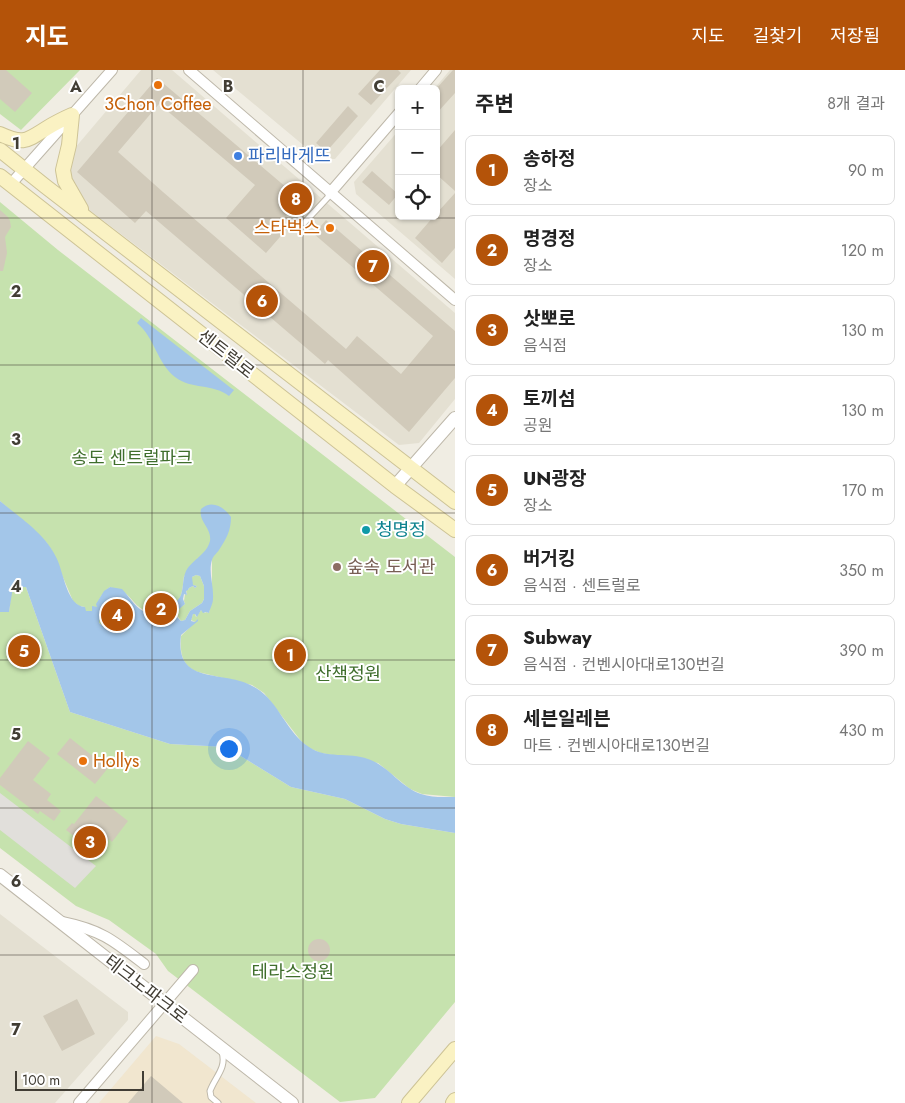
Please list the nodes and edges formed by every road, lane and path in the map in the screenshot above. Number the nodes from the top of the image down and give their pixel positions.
1 (112, 70) edge
2 (189, 70) edge
3 (436, 70) edge
4 (423, 85) edge
5 (72, 115) junction
6 (395, 118) edge
7 (0, 134) edge
8 (0, 150) edge
9 (24, 169) junction
10 (5, 180) edge
11 (331, 193) junction
12 (86, 218) junction
13 (304, 223) dead end
14 (455, 300) edge
15 (455, 418) edge
16 (410, 468) junction
17 (394, 486) junction
18 (455, 502) edge
19 (455, 530) edge
20 (0, 875) edge
21 (60, 922) junction
22 (144, 964) dead end
23 (193, 970) dead end
24 (164, 1003) junction
25 (214, 1042) junction
26 (455, 1049) edge
27 (286, 1101) edge
28 (80, 1103) edge
29 (218, 1103) edge
30 (409, 1103) edge

1 - 5 street
2 - 11 street
3 - 4 street
5 - 7 main road
5 - 9 street
5 - 12 main road
6 - 11 street
8 - 9 main road, 센트럴로
9 - 10 street
9 - 12 main road, 센트럴로
10 - 17 main road, 센트럴로
11 - 13 lane
11 - 14 street
12 - 16 main road, 센트럴로
15 - 16 street
16 - 17 street
16 - 18 main road, 센트럴로
17 - 19 main road, 센트럴로
20 - 21 street, 테크노파크로
21 - 22 street
21 - 24 street, 테크노파크로
23 - 24 street
24 - 25 street, 테크노파크로
24 - 28 street
25 - 27 street, 테크노파크로
25 - 29 lane
26 - 30 main road

